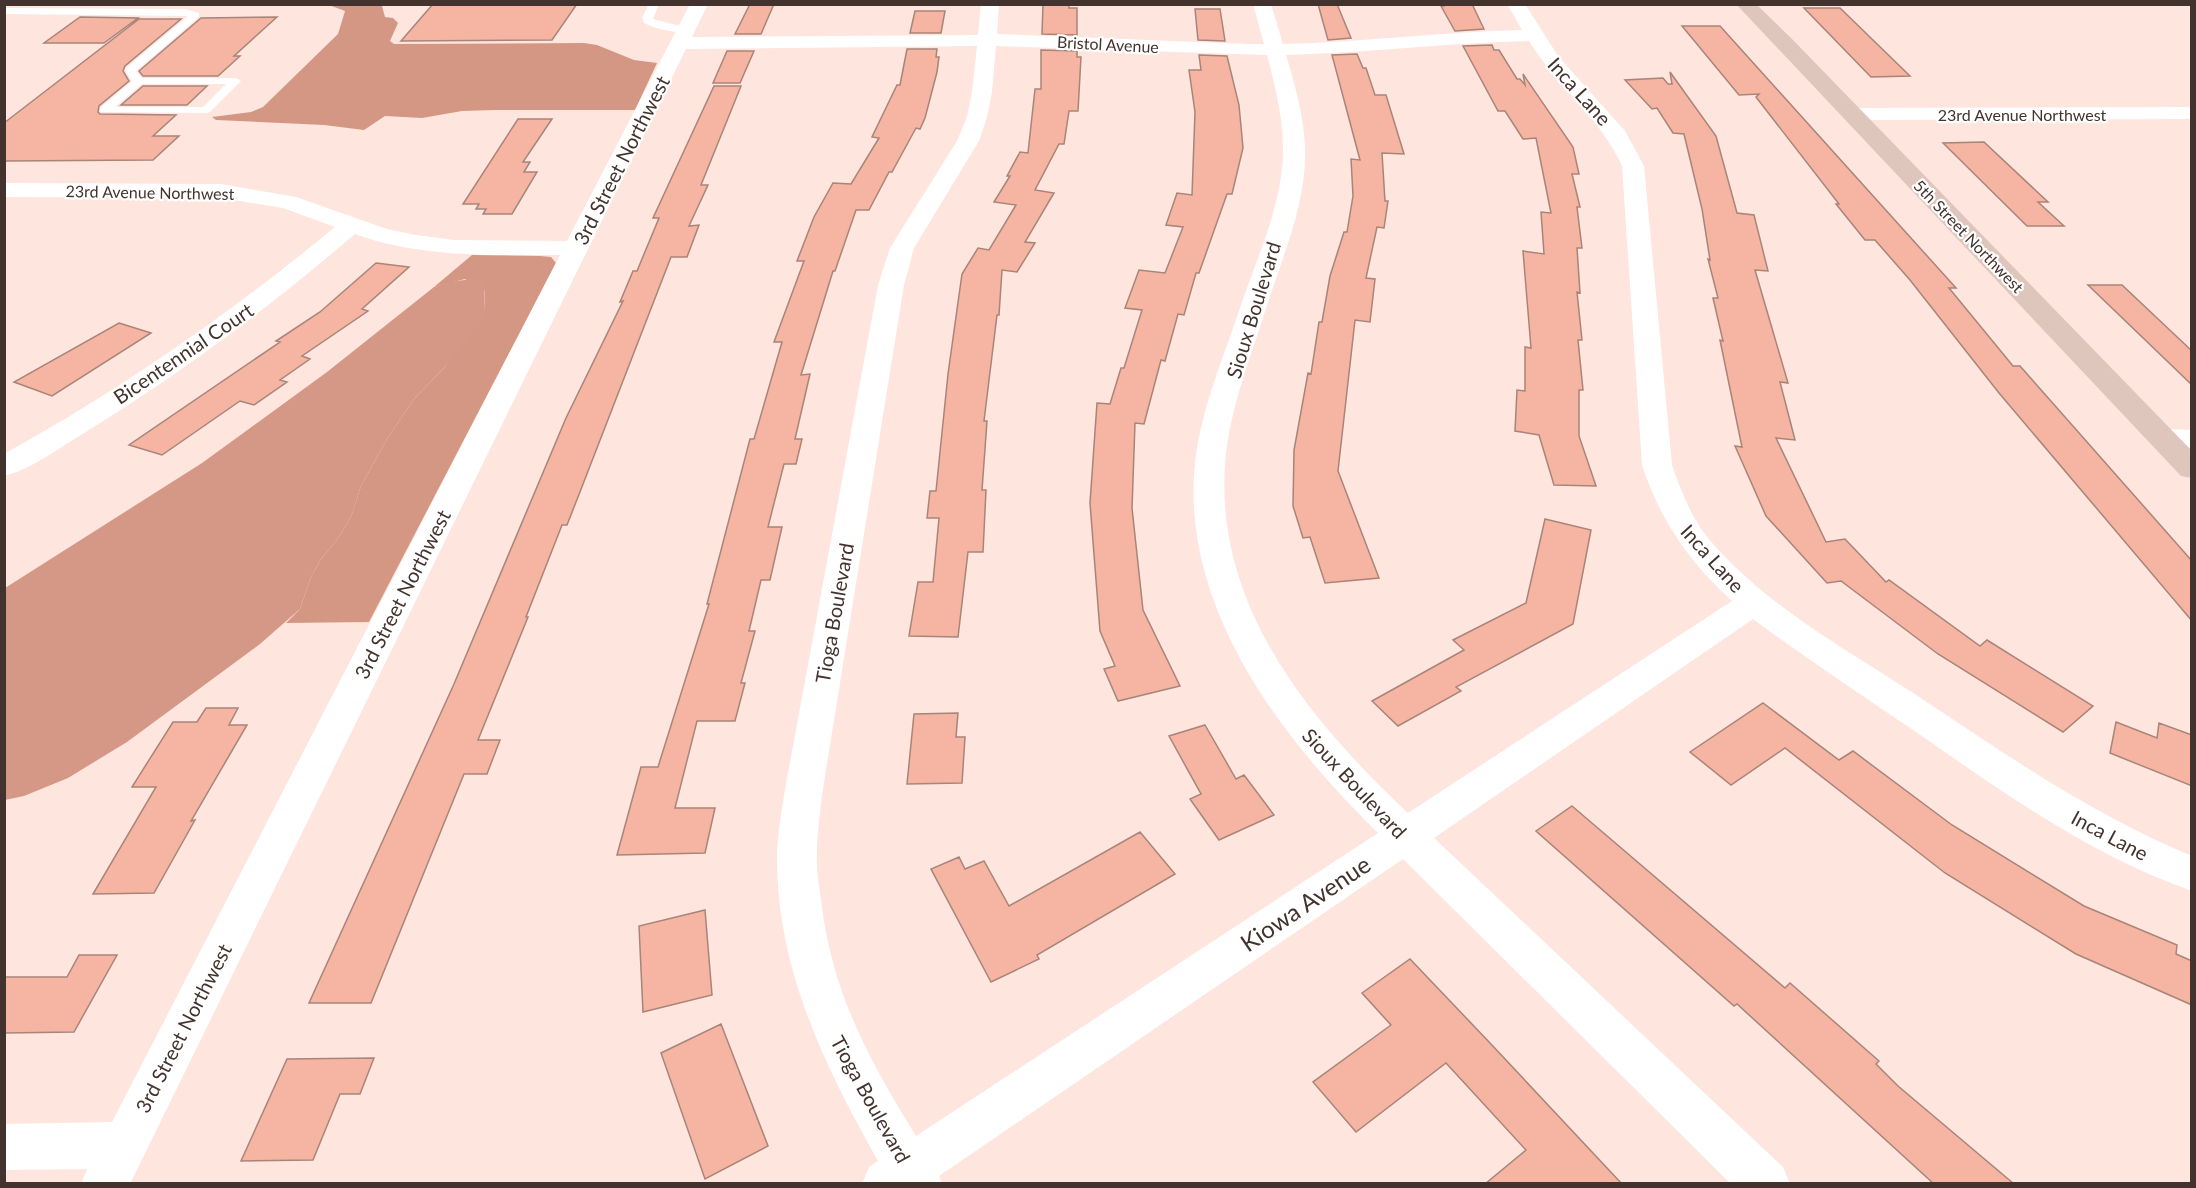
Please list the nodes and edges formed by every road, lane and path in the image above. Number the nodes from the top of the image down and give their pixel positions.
1 (654, 4) edge
2 (990, 4) edge
3 (1262, 4) edge
4 (1516, 4) edge
5 (1745, 4) edge
6 (4, 11) edge
7 (689, 25) edge
8 (1535, 35) junction
9 (987, 40) junction
10 (1274, 50) junction
11 (139, 81) junction
12 (2192, 113) edge
13 (1853, 114) junction
14 (4, 190) edge
15 (351, 225) junction
16 (576, 249) junction
17 (2163, 438) junction
18 (2192, 439) edge
19 (4, 467) edge
20 (2192, 469) edge
21 (1754, 602) junction
22 (1405, 836) junction
23 (2192, 874) edge
24 (4, 1147) edge
25 (115, 1164) edge
26 (904, 1178) edge
27 (1766, 1184) edge

1 - 7 lane
2 - 9 street, Tioga Boulevard
3 - 10 street, Sioux Boulevard
4 - 8 street, Inca Lane
5 - 13 street, 5th Street Northwest
6 - 11 lane
7 - 9 street, Bristol Avenue
7 - 16 street, 3rd Street Northwest
8 - 10 street, Bristol Avenue
8 - 21 street, Inca Lane
9 - 10 street, Bristol Avenue
9 - 26 street, Tioga Boulevard
10 - 22 street, Sioux Boulevard
11 - 11 lane
12 - 13 street, 23rd Avenue Northwest
13 - 17 street, 5th Street Northwest
14 - 15 street, 23rd Avenue Northwest
15 - 16 street, 23rd Avenue Northwest
15 - 19 street, Bicentennial Court
16 - 25 street, 3rd Street Northwest
17 - 18 street
17 - 20 street, 5th Street Northwest
21 - 22 street, Kiowa Avenue
21 - 23 street, Inca Lane
22 - 26 street, Kiowa Avenue
22 - 27 street, Sioux Boulevard
24 - 25 street

